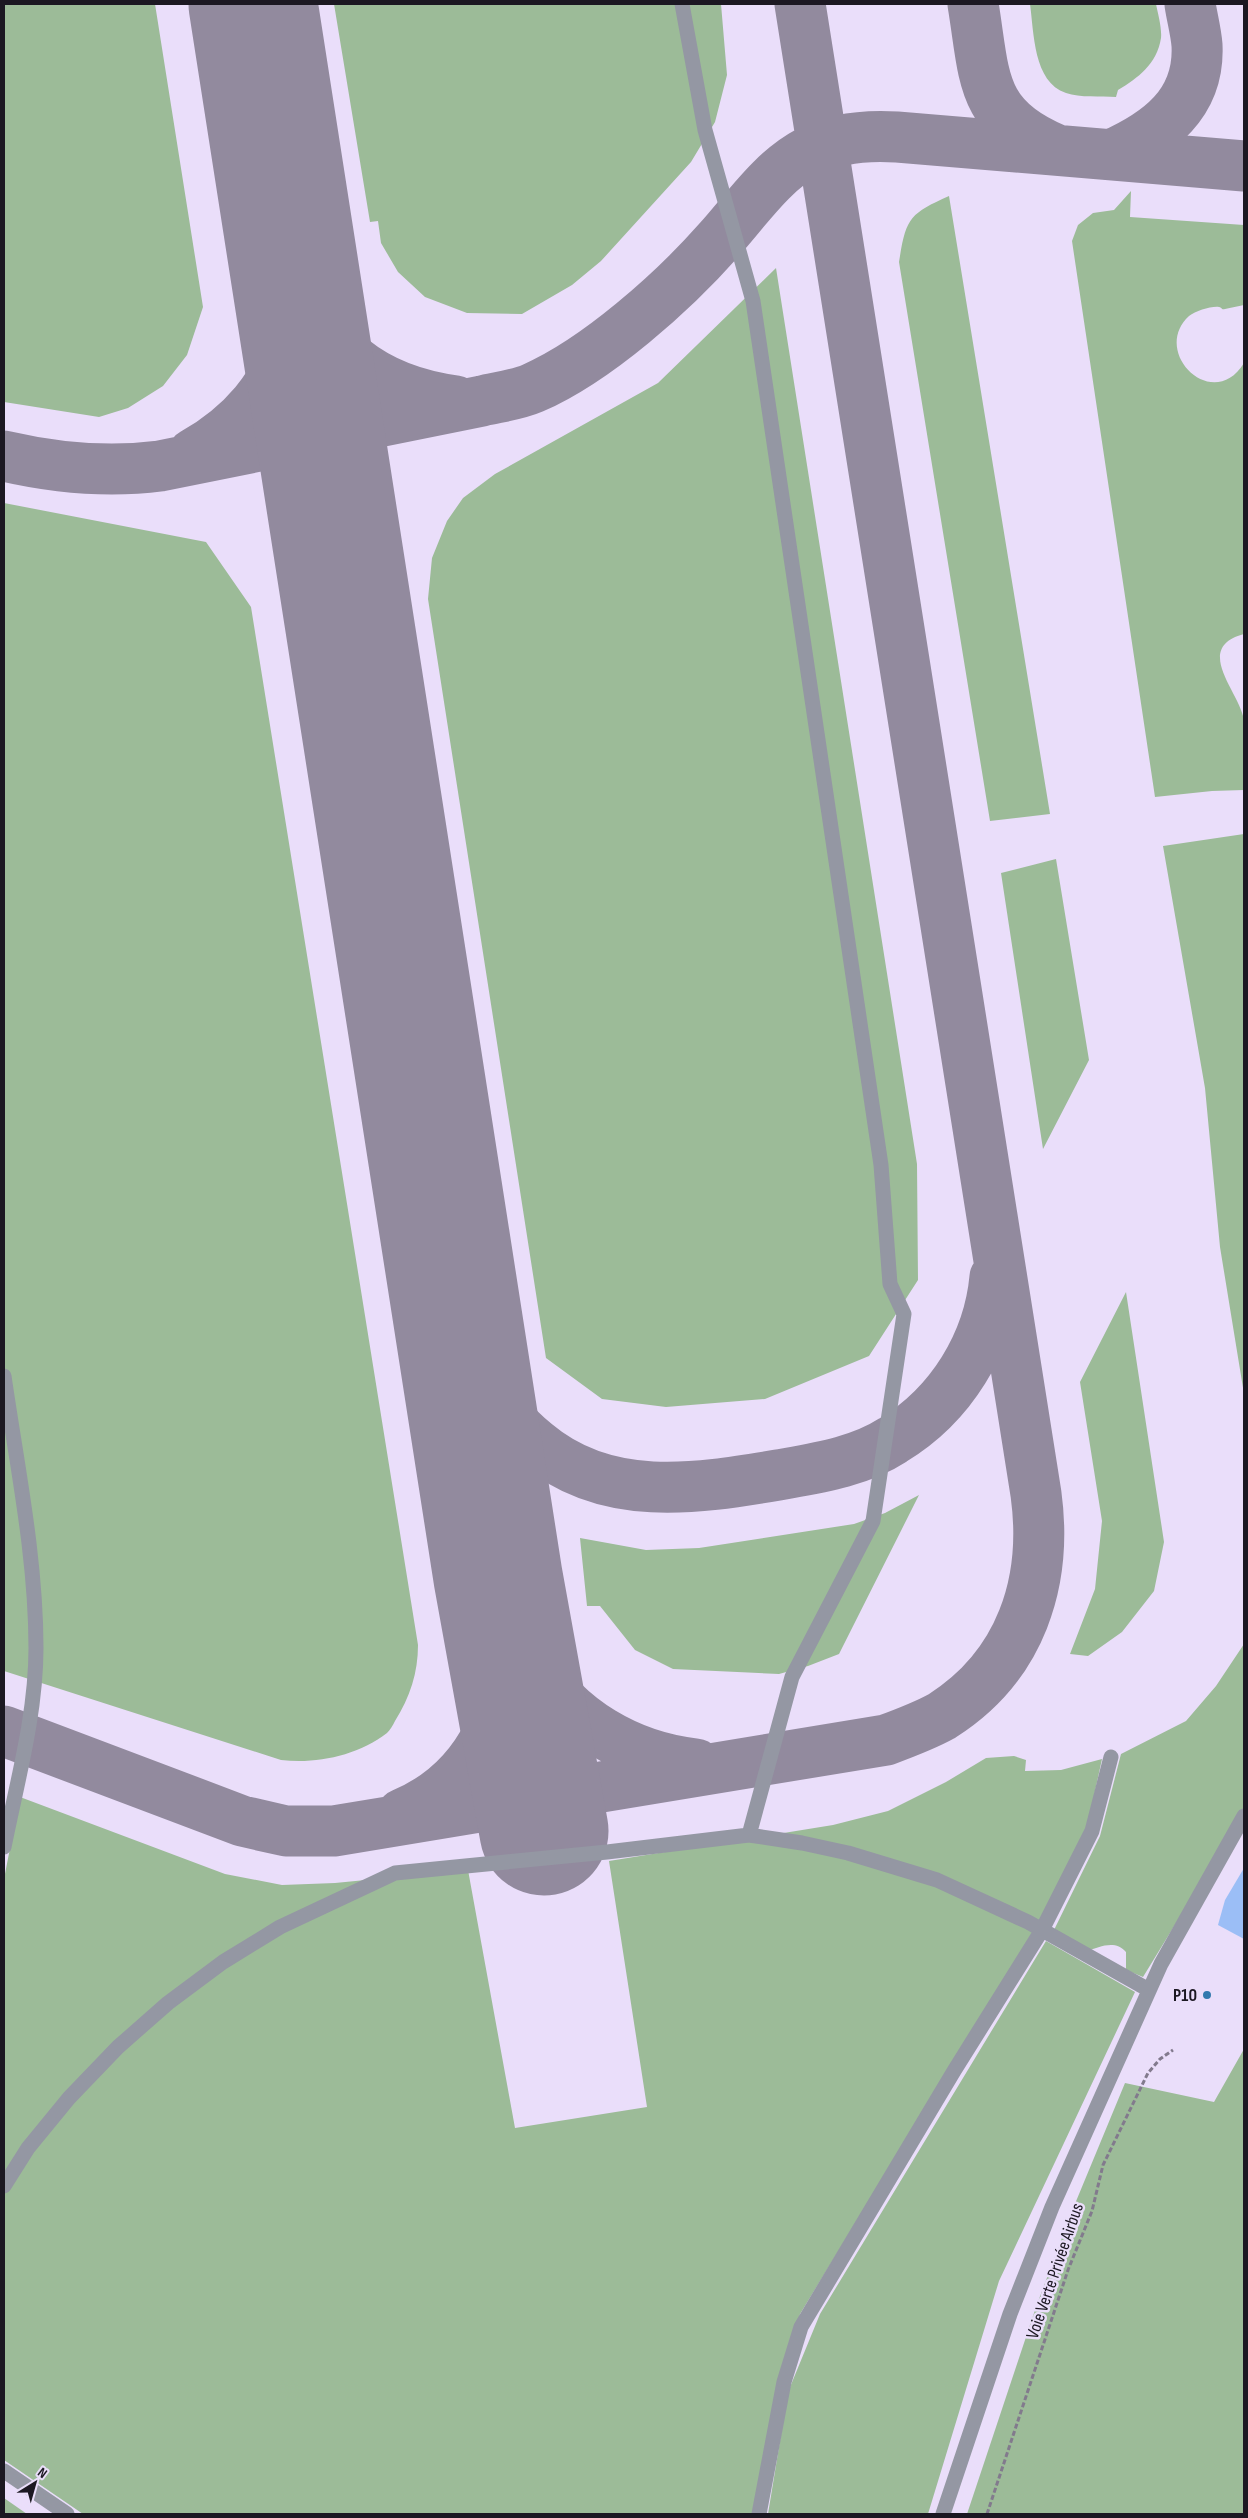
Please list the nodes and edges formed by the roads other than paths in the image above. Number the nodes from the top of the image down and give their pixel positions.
1 (682, 4) edge
2 (4, 1376) edge
3 (1111, 1757) dead end
4 (1244, 1816) edge
5 (749, 1835) junction
6 (4, 1847) edge
7 (1042, 1930) junction
8 (1149, 1990) junction
9 (4, 2186) edge
10 (4, 2471) edge
11 (67, 2514) edge
12 (759, 2514) edge
13 (943, 2514) edge

1 - 5 lane
2 - 6 lane
3 - 7 lane
4 - 8 lane
5 - 7 lane
5 - 9 lane
7 - 8 lane
7 - 12 lane
8 - 13 lane
10 - 11 lane

